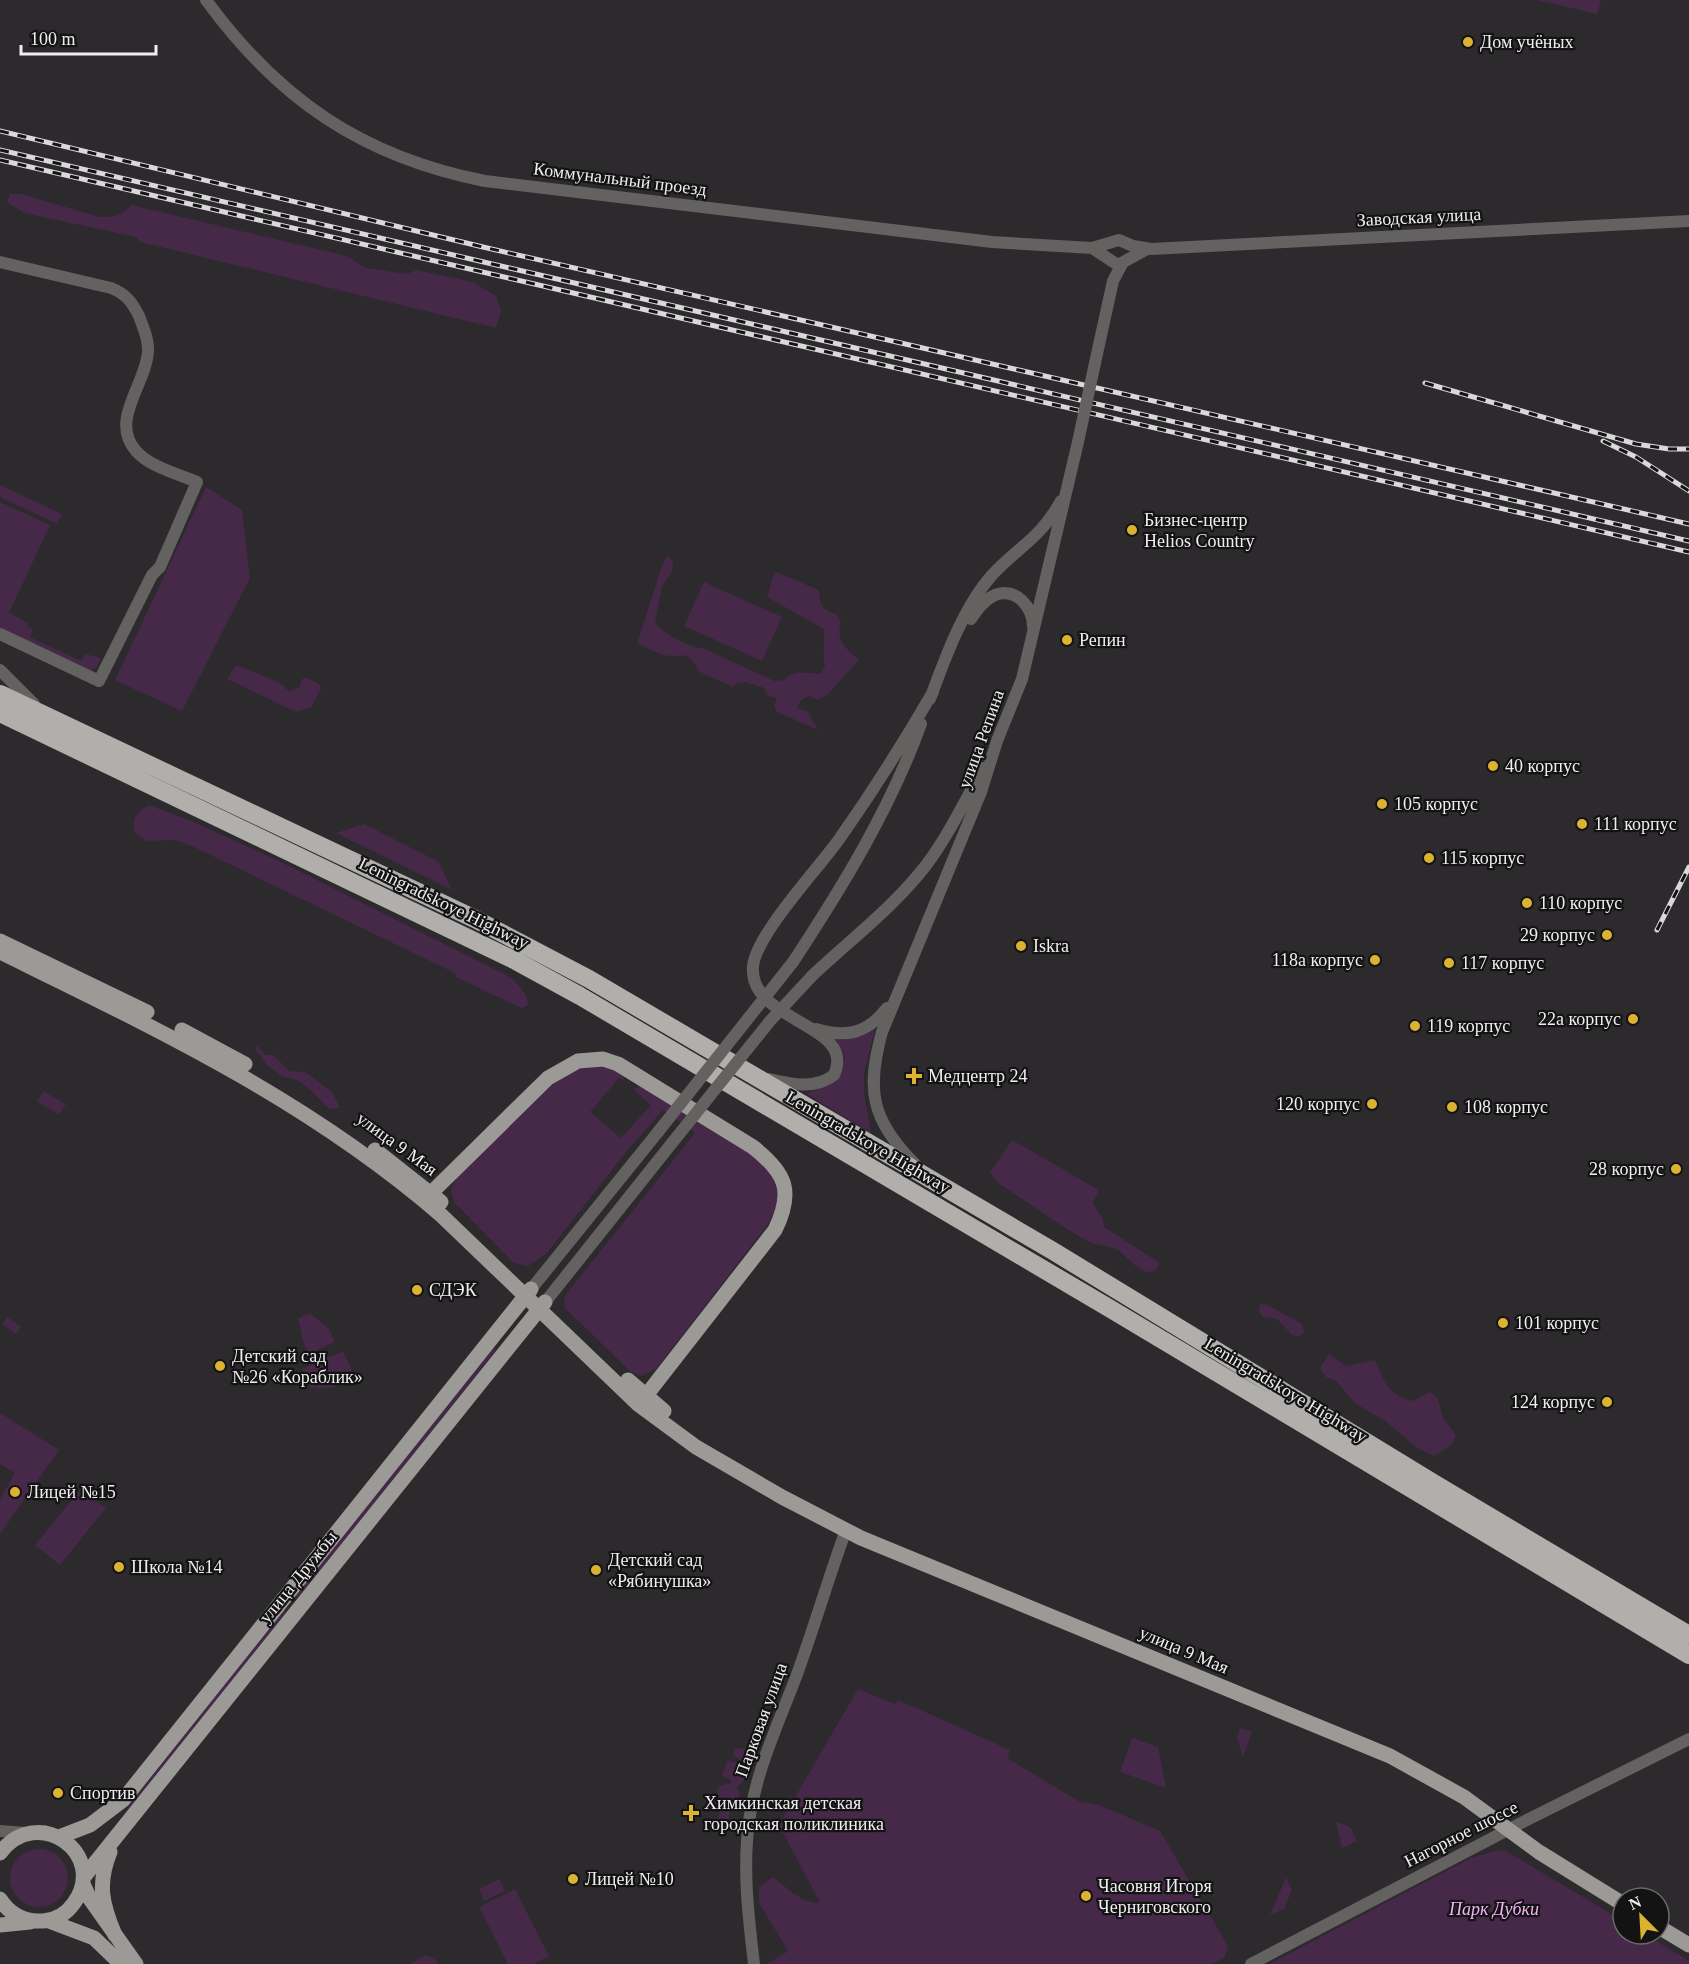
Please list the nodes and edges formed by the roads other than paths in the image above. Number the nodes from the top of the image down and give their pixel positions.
1 (206, 0) edge
2 (1689, 221) edge
3 (1112, 242) junction
4 (1126, 242) junction
5 (1092, 248) junction
6 (1151, 249) junction
7 (1117, 261) junction
8 (0, 262) edge
9 (1067, 487) junction
10 (0, 634) edge
11 (1033, 643) junction
12 (953, 645) junction
13 (0, 670) edge
14 (933, 692) junction
15 (0, 694) edge
16 (0, 713) edge
17 (46, 715) junction
18 (997, 741) junction
19 (0, 941) edge
20 (0, 952) edge
21 (896, 997) junction
22 (812, 1028) junction
23 (750, 1074) junction
24 (932, 1182) junction
25 (427, 1196) junction
26 (529, 1292) junction
27 (542, 1305) junction
28 (643, 1400) junction
29 (846, 1530) junction
30 (1689, 1635) edge
31 (1689, 1656) edge
32 (1689, 1739) edge
33 (1509, 1829) junction
34 (0, 1831) edge
35 (26, 1833) junction
36 (59, 1837) junction
37 (116, 1838) junction
38 (0, 1853) edge
39 (83, 1881) junction
40 (1611, 1897) edge
41 (0, 1899) edge
42 (49, 1921) junction
43 (32, 1922) junction
44 (0, 1925) edge
45 (1671, 1934) edge
46 (115, 1935) junction
47 (1689, 1945) edge
48 (121, 1964) edge
49 (136, 1964) edge
50 (754, 1964) edge
51 (1251, 1964) edge

1 - 5 street, Коммунальный проезд
2 - 6 street, Заводская улица
3 - 4 street, Коммунальный проезд
3 - 5 street, Коммунальный проезд
3 - 7 street
4 - 6 street, Заводская улица
4 - 7 street, улица Репина
5 - 7 street
6 - 7 street, Заводская улица
7 - 9 street, улица Репина, bridge
8 - 10 street
9 - 11 street, улица Репина
9 - 12 street
11 - 12 street
11 - 18 street, улица Репина
12 - 14 street
13 - 17 street
14 - 22 street
14 - 26 street, bridge
15 - 17 highway, Leningradskoye Highway
16 - 31 highway, Leningradskoye Highway
17 - 23 highway, Leningradskoye Highway
18 - 21 street, улица Репина
18 - 27 street, bridge
19 - 25 main road, улица 9 Мая
20 - 25 main road, улица 9 Мая
21 - 22 street
21 - 24 street, улица Репина
22 - 23 street
23 - 24 highway, Leningradskoye Highway
24 - 30 highway, Leningradskoye Highway
25 - 26 main road, улица 9 Мая
25 - 28 main road
26 - 27 main road, улица 9 Мая
26 - 36 main road, улица Дружбы
27 - 28 main road, улица 9 Мая
27 - 37 main road, улица Дружбы
28 - 29 main road, улица 9 Мая
29 - 33 main road, улица 9 Мая
29 - 50 street, Парковая улица
32 - 33 street, Нагорное шоссе
33 - 40 main road, улица 9 Мая
33 - 51 street, Нагорное шоссе
34 - 35 street
35 - 36 main road
35 - 38 main road
36 - 39 main road
37 - 39 main road, улица Дружбы
37 - 46 main road
39 - 42 main road, улица Дружбы
39 - 46 main road
41 - 43 main road
42 - 43 main road
42 - 48 main road
43 - 44 main road
45 - 47 main road
46 - 49 main road

